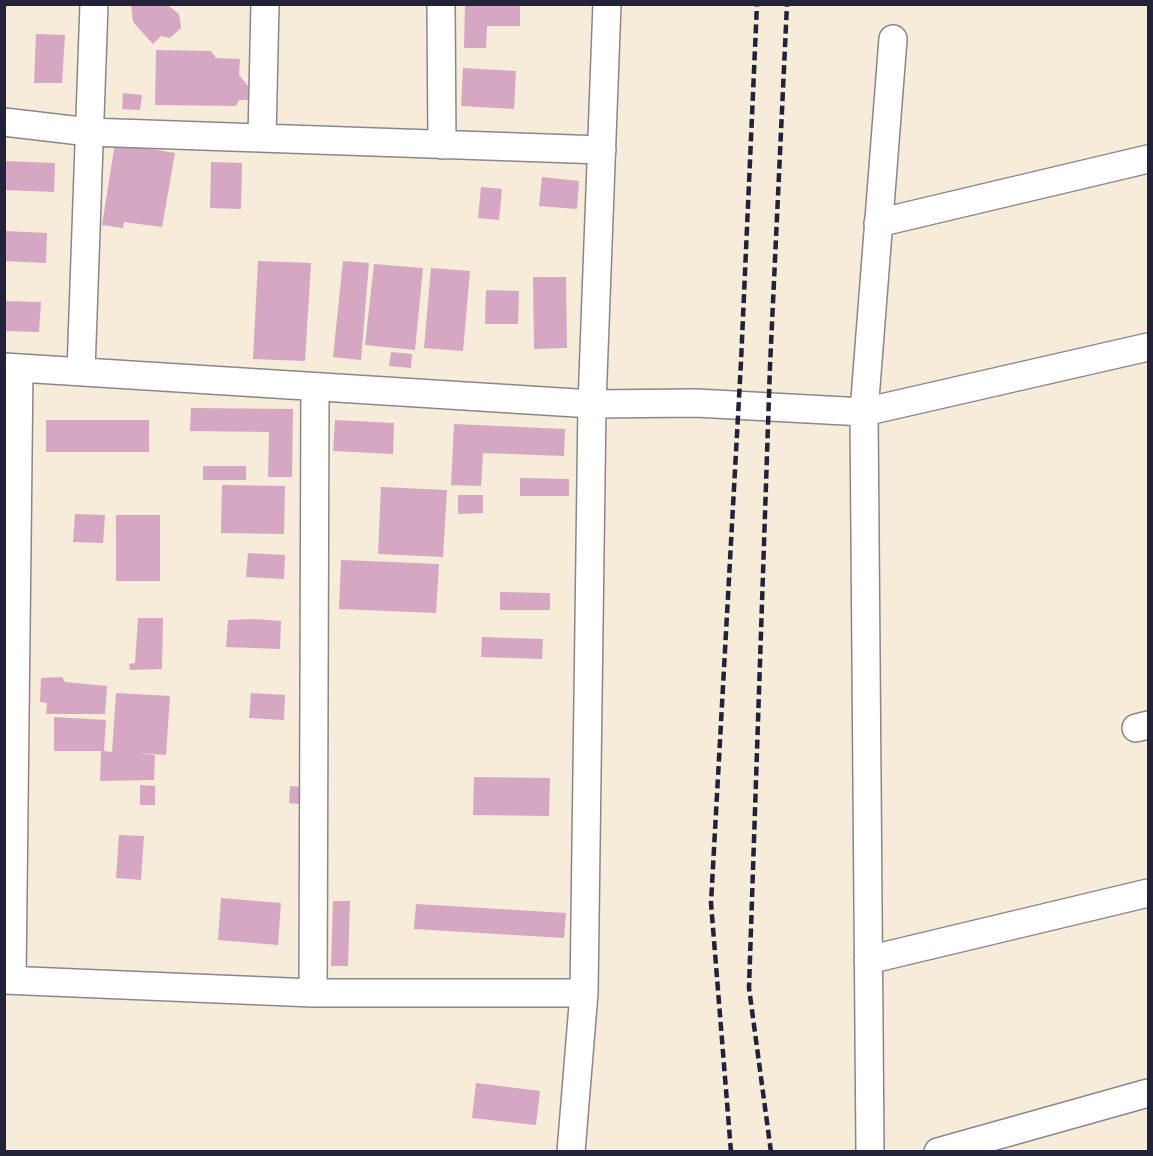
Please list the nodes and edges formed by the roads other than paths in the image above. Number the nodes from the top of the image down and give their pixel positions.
1 (94, 4) edge
2 (266, 4) edge
3 (441, 4) edge
4 (608, 4) edge
5 (893, 39) dead end
6 (4, 122) edge
7 (89, 132) junction
8 (262, 138) junction
9 (442, 145) junction
10 (602, 150) junction
11 (1149, 159) edge
12 (878, 223) junction
13 (1149, 347) edge
14 (12, 368) edge
15 (81, 371) junction
16 (315, 387) junction
17 (592, 404) junction
18 (864, 412) junction
19 (1149, 893) edge
20 (868, 960) junction
21 (8, 980) edge
22 (313, 993) junction
23 (584, 993) junction
24 (1149, 1093) edge
25 (570, 1152) edge
26 (870, 1152) edge
27 (938, 1152) edge

1 - 7 street
2 - 8 street
3 - 9 street
4 - 10 street
5 - 12 street
6 - 7 street
7 - 8 street
7 - 15 street
8 - 9 street
9 - 10 street
10 - 17 street
11 - 12 street
12 - 18 street
13 - 18 street
14 - 15 street
14 - 21 street
15 - 16 street
16 - 17 street
16 - 22 street
17 - 18 street
17 - 23 street
18 - 20 street
19 - 20 street
20 - 26 street
21 - 22 street
22 - 23 street
23 - 25 street
24 - 27 street

